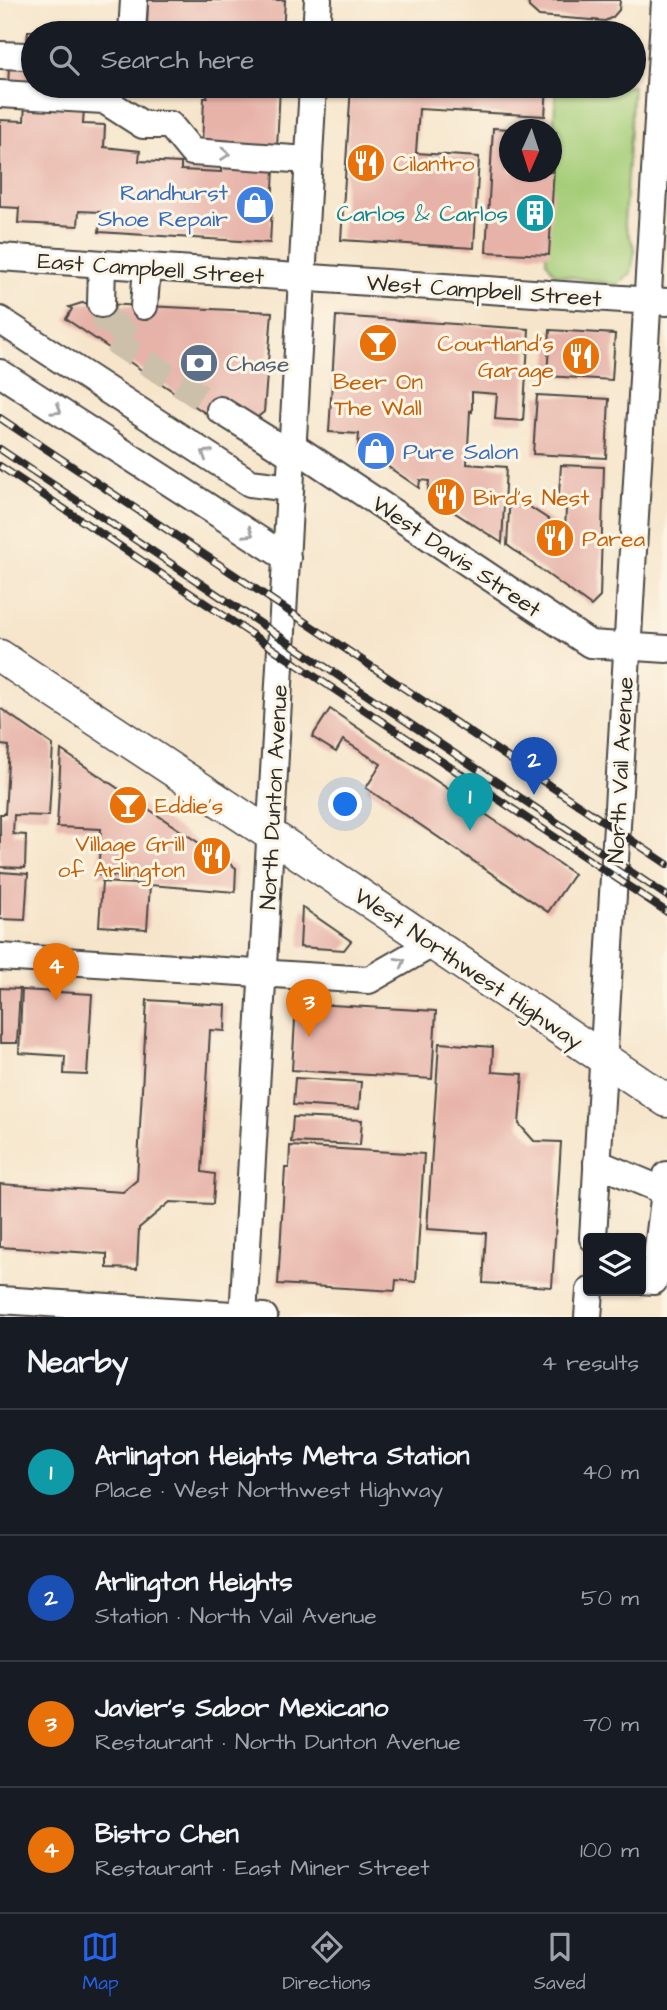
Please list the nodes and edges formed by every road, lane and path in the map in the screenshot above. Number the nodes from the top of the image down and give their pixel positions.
1 (134, 0) edge
2 (318, 0) edge
3 (665, 0) edge
4 (133, 21) edge
5 (317, 21) edge
6 (0, 94) edge
7 (21, 95) edge
8 (69, 98) edge
9 (312, 98) edge
10 (309, 160) junction
11 (0, 257) edge
12 (126, 266) junction
13 (302, 278) junction
14 (657, 302) edge
15 (0, 320) edge
16 (0, 373) edge
17 (220, 410) tunnel mouth
18 (292, 451) junction
19 (290, 488) junction
20 (286, 558) junction
21 (627, 647) junction
22 (667, 649) edge
23 (0, 656) edge
24 (271, 835) junction
25 (432, 944) junction
26 (0, 957) edge
27 (264, 973) junction
28 (603, 1057) junction
29 (667, 1101) edge
30 (597, 1163) junction
31 (666, 1186) edge
32 (593, 1233) edge
33 (662, 1243) edge
34 (646, 1280) edge
35 (590, 1296) edge
36 (0, 1300) edge
37 (250, 1317) edge
38 (588, 1317) edge

1 - 4 street
2 - 5 street
3 - 14 street, North Vail Avenue
6 -> 7 street
8 -> 10 street
9 - 10 street, North Dunton Avenue
10 - 13 street, North Dunton Avenue
11 - 12 street, East Campbell Street
12 - 12 street
12 - 13 street, East Campbell Street
13 - 14 street, West Campbell Street
13 - 18 street, North Dunton Avenue
14 - 21 street, North Vail Avenue
19 -> 15 street
16 -> 20 street
17 - 18 street, West Davis Street
18 - 19 street, North Dunton Avenue
18 - 21 street, West Davis Street
19 - 20 street, North Dunton Avenue
20 - 24 street, North Dunton Avenue
21 - 22 street, West Davis Street
21 - 28 street, North Vail Avenue
23 - 24 main road, West Northwest Highway
24 - 25 main road, West Northwest Highway
24 - 27 street, North Dunton Avenue
27 -> 25 street
25 - 28 main road, West Northwest Highway
26 - 27 street
27 - 37 street, North Dunton Avenue
28 - 29 main road, West Northwest Highway
28 - 30 street, North Vail Avenue
30 - 31 street
30 - 32 street, North Vail Avenue
31 - 33 street
33 - 34 street
35 - 38 street
36 - 37 street

